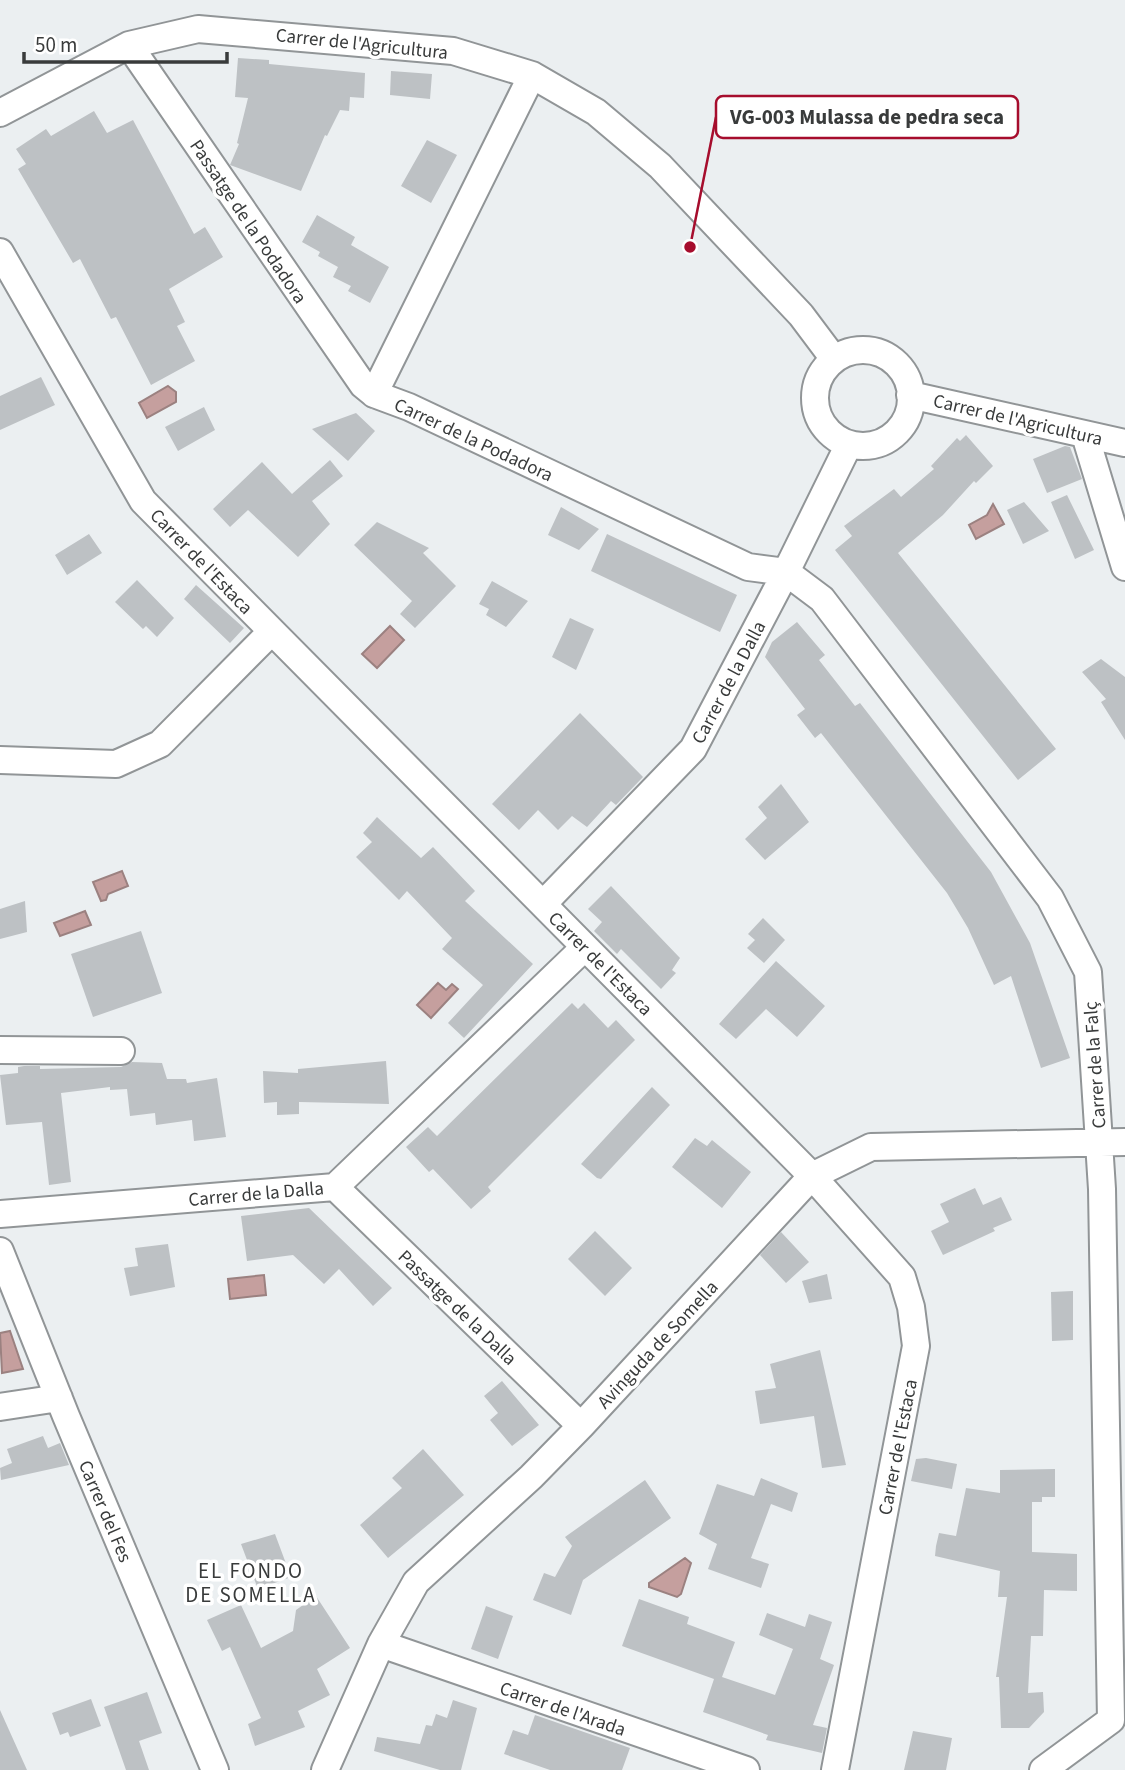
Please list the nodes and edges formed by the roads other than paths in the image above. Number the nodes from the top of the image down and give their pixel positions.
1 (129, 45) junction
2 (532, 75) junction
3 (0, 113) edge
4 (0, 252) edge
5 (834, 359) junction
6 (374, 394) junction
7 (911, 395) junction
8 (1085, 435) junction
9 (1125, 443) edge
10 (849, 444) junction
11 (1125, 568) edge
12 (786, 572) junction
13 (271, 632) junction
14 (0, 760) edge
15 (543, 904) junction
16 (585, 947) junction
17 (0, 1050) edge
18 (121, 1051) dead end
19 (1112, 1143) edge
20 (812, 1176) junction
21 (335, 1187) junction
22 (0, 1214) edge
23 (0, 1251) edge
24 (59, 1398) junction
25 (0, 1407) edge
26 (581, 1426) junction
27 (381, 1644) junction
28 (1118, 1721) edge
29 (215, 1770) edge
30 (325, 1770) edge
31 (746, 1770) edge
32 (835, 1770) edge
33 (1042, 1770) edge

1 - 2 street, Carrer de l'Agricultura
1 - 3 street, Carrer de l'Agricultura
1 - 6 street, Passatge de la Podadora
2 - 5 street, Carrer de l'Agricultura
2 - 6 street, Carrer de la Podadora
4 - 13 street, Carrer de l'Estaca
5 - 7 street
5 - 10 street
6 - 12 street, Carrer de la Podadora
7 - 8 street, Carrer de l'Agricultura
7 - 10 street
8 - 9 street, Carrer de l'Agricultura
8 - 11 street
10 - 12 street
12 - 15 street, Carrer de la Dalla
12 - 19 street, Carrer de la Falç
13 - 14 street
13 - 15 street, Carrer de l'Estaca
15 - 16 street, Carrer de l'Estaca
16 - 20 street, Carrer de l'Estaca
16 - 21 street, Carrer de la Dalla
17 - 18 street
19 - 20 street, Avinguda de Somella
19 - 28 street, Carrer de la Falç
20 - 26 street, Avinguda de Somella
20 - 32 street, Carrer de l'Estaca
21 - 22 street, Carrer de la Dalla
21 - 26 street, Passatge de la Dalla
23 - 24 street, Carrer del Fes
24 - 25 street
24 - 29 street, Carrer del Fes
26 - 27 street, Avinguda de Somella
27 - 30 street, Avinguda de Somella
27 - 31 street, Carrer de l'Arada
28 - 33 street, Carrer de la Falç

